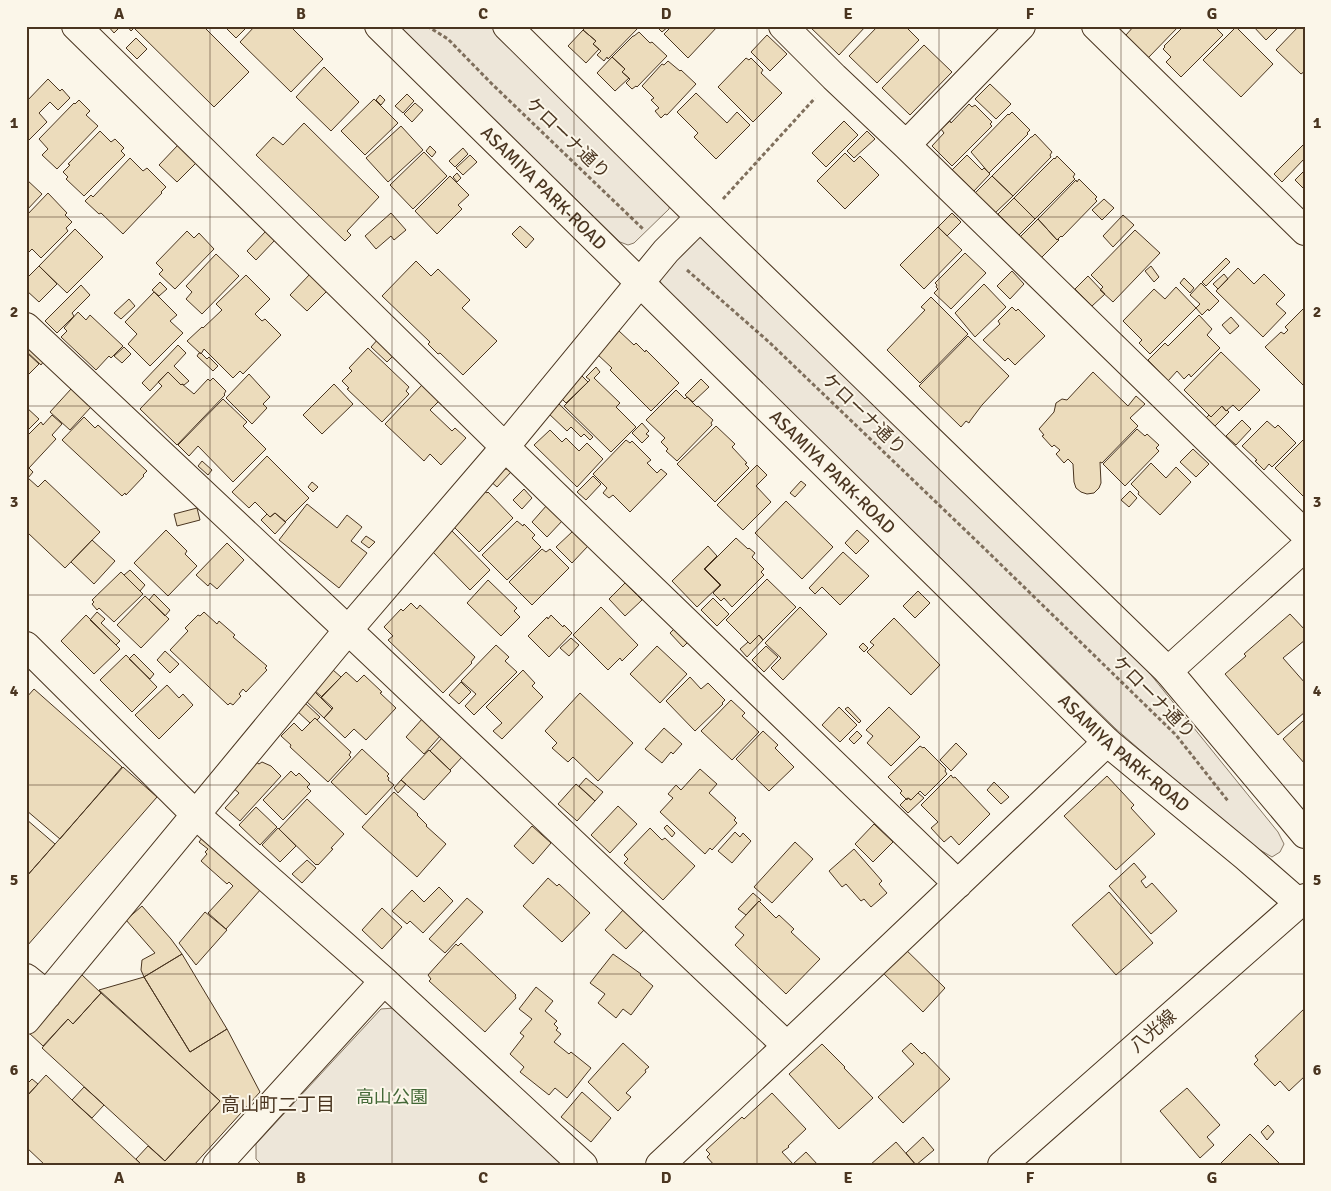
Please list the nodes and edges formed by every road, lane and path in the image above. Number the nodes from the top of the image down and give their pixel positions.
1 (76, 26) edge
2 (379, 26) edge
3 (427, 26) edge
4 (507, 26) edge
5 (783, 26) edge
6 (1021, 26) edge
7 (1096, 26) edge
8 (834, 77) junction
9 (906, 145) junction
10 (701, 219) junction
11 (1305, 232) edge
12 (666, 251) junction
13 (641, 283) junction
14 (26, 327) edge
15 (505, 447) junction
16 (1305, 534) edge
17 (1305, 547) edge
18 (348, 630) junction
19 (26, 646) edge
20 (1168, 671) junction
21 (1107, 742) junction
22 (1231, 804) dead end
23 (196, 815) junction
24 (1305, 834) edge
25 (958, 884) junction
26 (1302, 900) edge
27 (26, 978) edge
28 (384, 981) junction
29 (47, 995) junction
30 (26, 1020) edge
31 (787, 1046) junction
32 (228, 1161) edge
33 (583, 1165) edge
34 (660, 1165) edge
35 (1002, 1165) edge

1 - 15 street
2 - 13 street, ASAMIYA PARK-ROAD
3 - 12 path, ケローナ通り
4 - 10 street
5 - 8 street
6 - 9 street
7 - 11 street
8 - 9 street
8 - 10 path
9 - 16 street
10 - 12 street
10 - 20 street
12 - 13 street
12 - 22 path, ケローナ通り
13 - 15 street
13 - 21 street, ASAMIYA PARK-ROAD
14 - 18 street
15 - 18 street
15 - 25 street
17 - 20 street
18 - 23 street
18 - 31 street
19 - 23 street
20 - 24 street
21 - 25 street
21 - 26 street, ASAMIYA PARK-ROAD
23 - 28 street
23 - 29 street
25 - 31 street
26 - 35 street, 八光線
27 - 29 street
28 - 32 street
28 - 33 street
29 - 30 street
31 - 34 street

